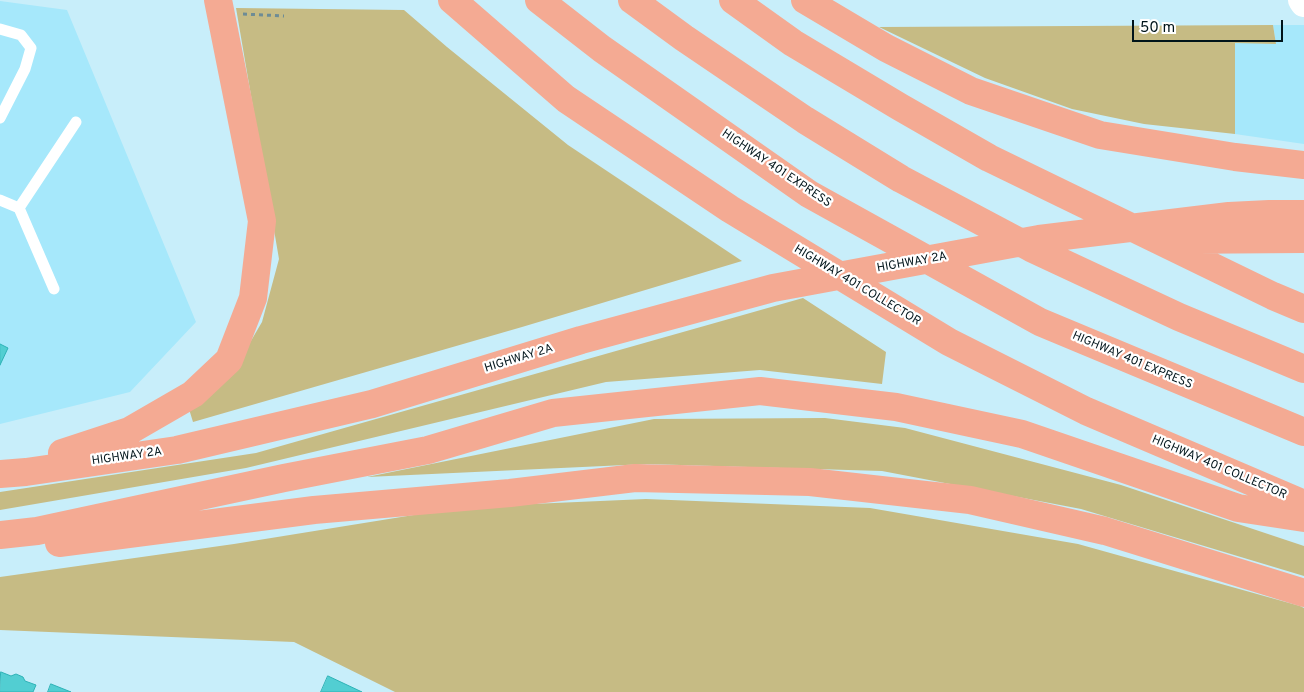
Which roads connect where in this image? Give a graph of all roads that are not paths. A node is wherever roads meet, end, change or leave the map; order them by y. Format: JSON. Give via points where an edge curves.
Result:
{"nodes":[{"id":1,"x":218,"y":0,"type":"edge"},
{"id":2,"x":452,"y":0,"type":"edge"},
{"id":3,"x":539,"y":0,"type":"edge"},
{"id":4,"x":632,"y":0,"type":"edge"},
{"id":5,"x":733,"y":0,"type":"edge"},
{"id":6,"x":805,"y":0,"type":"edge"},
{"id":7,"x":0,"y":29,"type":"edge"},
{"id":8,"x":0,"y":118,"type":"edge"},
{"id":9,"x":76,"y":122,"type":"dead end"},
{"id":10,"x":1304,"y":165,"type":"edge"},
{"id":11,"x":0,"y":200,"type":"edge"},
{"id":12,"x":19,"y":208,"type":"junction"},
{"id":13,"x":1304,"y":214,"type":"edge"},
{"id":14,"x":1039,"y":239,"type":"junction"},
{"id":15,"x":1304,"y":239,"type":"edge"},
{"id":16,"x":54,"y":289,"type":"dead end"},
{"id":17,"x":1304,"y":310,"type":"edge"},
{"id":18,"x":1304,"y":369,"type":"edge"},
{"id":19,"x":1304,"y":432,"type":"edge"},
{"id":20,"x":0,"y":468,"type":"edge"},
{"id":21,"x":0,"y":474,"type":"edge"},
{"id":22,"x":1304,"y":504,"type":"edge"},
{"id":23,"x":1304,"y":518,"type":"edge"},
{"id":24,"x":0,"y":535,"type":"edge"},
{"id":25,"x":0,"y":546,"type":"edge"},
{"id":26,"x":1304,"y":593,"type":"edge"}],
"edges":[{"from":1,"to":20,"type":"highway","via":[[262,221],[253,298],[229,360],[193,394],[129,431],[68,452]]},
{"from":2,"to":22,"type":"highway","name":"HIGHWAY 401 COLLECTOR","via":[[566,99],[730,209],[949,342],[1086,411]]},
{"from":3,"to":19,"type":"highway","name":"HIGHWAY 401 EXPRESS","via":[[809,194],[1040,322]]},
{"from":4,"to":18,"type":"highway","via":[[805,120],[900,179],[1031,248],[1179,317]]},
{"from":5,"to":17,"type":"highway","via":[[793,43],[990,158]]},
{"from":6,"to":10,"type":"highway","via":[[886,48],[971,91],[1100,135]]},
{"from":7,"to":8,"type":"lane","via":[[21,35],[31,48],[25,69]]},
{"from":9,"to":12,"type":"lane"},
{"from":11,"to":12,"type":"lane"},
{"from":12,"to":16,"type":"lane"},
{"from":13,"to":14,"type":"highway","via":[[1230,216]]},
{"from":14,"to":15,"type":"highway"},
{"from":14,"to":21,"type":"highway","name":"HIGHWAY 2A","via":[[773,288],[581,340],[372,404],[178,450]]},
{"from":23,"to":24,"type":"highway","via":[[1238,508],[1022,434],[896,407],[760,391],[553,413],[428,450],[36,531]]},
{"from":25,"to":26,"type":"highway","via":[[58,543],[314,510],[636,478],[810,482],[970,500],[1105,530]]}]}
